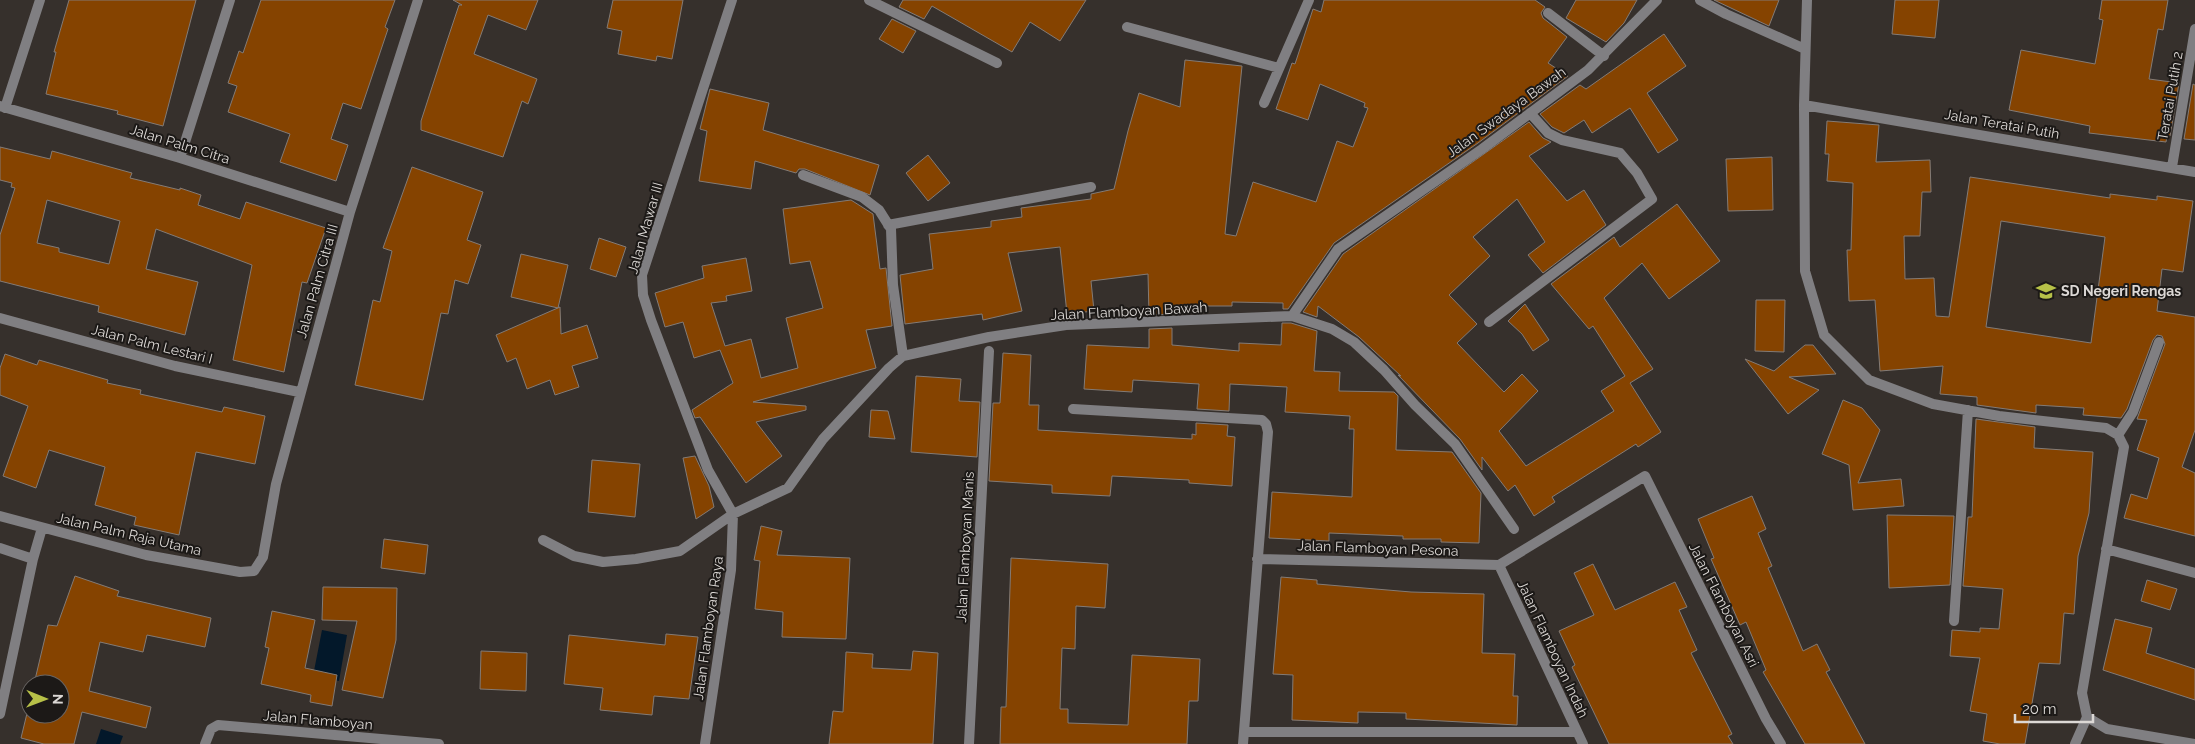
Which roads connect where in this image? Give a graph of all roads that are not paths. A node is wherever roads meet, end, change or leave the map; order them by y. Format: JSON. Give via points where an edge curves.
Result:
{"nodes":[{"id":1,"x":40,"y":0,"type":"edge"},
{"id":2,"x":230,"y":0,"type":"edge"},
{"id":3,"x":418,"y":0,"type":"edge"},
{"id":4,"x":732,"y":0,"type":"edge"},
{"id":5,"x":869,"y":0,"type":"edge"},
{"id":6,"x":1309,"y":0,"type":"edge"},
{"id":7,"x":1657,"y":0,"type":"edge"},
{"id":8,"x":1700,"y":0,"type":"edge"},
{"id":9,"x":1807,"y":0,"type":"edge"},
{"id":10,"x":1548,"y":12,"type":"dead end"},
{"id":11,"x":1127,"y":27,"type":"dead end"},
{"id":12,"x":2195,"y":29,"type":"edge"},
{"id":13,"x":1805,"y":49,"type":"junction"},
{"id":14,"x":1604,"y":56,"type":"junction"},
{"id":15,"x":997,"y":63,"type":"dead end"},
{"id":16,"x":1279,"y":68,"type":"junction"},
{"id":17,"x":1264,"y":103,"type":"dead end"},
{"id":18,"x":1804,"y":105,"type":"junction"},
{"id":19,"x":2,"y":107,"type":"edge"},
{"id":20,"x":1530,"y":113,"type":"junction"},
{"id":21,"x":180,"y":158,"type":"junction"},
{"id":22,"x":2172,"y":166,"type":"junction"},
{"id":23,"x":2195,"y":172,"type":"edge"},
{"id":24,"x":803,"y":175,"type":"dead end"},
{"id":25,"x":1091,"y":187,"type":"dead end"},
{"id":26,"x":350,"y":212,"type":"junction"},
{"id":27,"x":888,"y":225,"type":"junction"},
{"id":28,"x":1292,"y":316,"type":"junction"},
{"id":29,"x":0,"y":318,"type":"edge"},
{"id":30,"x":1489,"y":322,"type":"dead end"},
{"id":31,"x":2159,"y":342,"type":"dead end"},
{"id":32,"x":989,"y":351,"type":"dead end"},
{"id":33,"x":903,"y":356,"type":"junction"},
{"id":34,"x":299,"y":392,"type":"junction"},
{"id":35,"x":1073,"y":409,"type":"dead end"},
{"id":36,"x":1968,"y":410,"type":"junction"},
{"id":37,"x":2118,"y":435,"type":"junction"},
{"id":38,"x":733,"y":514,"type":"junction"},
{"id":39,"x":0,"y":516,"type":"edge"},
{"id":40,"x":42,"y":528,"type":"junction"},
{"id":41,"x":1514,"y":529,"type":"dead end"},
{"id":42,"x":543,"y":540,"type":"dead end"},
{"id":43,"x":0,"y":548,"type":"edge"},
{"id":44,"x":2106,"y":549,"type":"junction"},
{"id":45,"x":33,"y":558,"type":"junction"},
{"id":46,"x":1258,"y":559,"type":"junction"},
{"id":47,"x":1499,"y":565,"type":"junction"},
{"id":48,"x":254,"y":571,"type":"joint"},
{"id":49,"x":2195,"y":572,"type":"edge"},
{"id":50,"x":1954,"y":621,"type":"dead end"},
{"id":51,"x":0,"y":714,"type":"edge"},
{"id":52,"x":2087,"y":717,"type":"junction"},
{"id":53,"x":1244,"y":732,"type":"junction"},
{"id":54,"x":1577,"y":732,"type":"junction"},
{"id":55,"x":205,"y":744,"type":"edge"},
{"id":56,"x":439,"y":744,"type":"edge"},
{"id":57,"x":705,"y":744,"type":"edge"},
{"id":58,"x":969,"y":744,"type":"edge"},
{"id":59,"x":1243,"y":744,"type":"edge"},
{"id":60,"x":1583,"y":744,"type":"edge"},
{"id":61,"x":1781,"y":744,"type":"edge"},
{"id":62,"x":2076,"y":744,"type":"edge"},
{"id":63,"x":2195,"y":744,"type":"edge"}],
"edges":[{"from":1,"to":19,"type":"street"},
{"from":2,"to":21,"type":"street"},
{"from":3,"to":26,"type":"street","name":"Jalan Palm Citra III"},
{"from":4,"to":38,"type":"street","name":"Jalan Mawar III","via":[[642,275],[643,295],[708,470]]},
{"from":5,"to":15,"type":"street"},
{"from":6,"to":16,"type":"street"},
{"from":7,"to":14,"type":"street","name":"Jalan Swadaya Bawah"},
{"from":8,"to":13,"type":"street"},
{"from":9,"to":13,"type":"street"},
{"from":10,"to":14,"type":"street"},
{"from":11,"to":16,"type":"street"},
{"from":12,"to":22,"type":"street","name":"Teratai Putih 2"},
{"from":13,"to":18,"type":"street"},
{"from":14,"to":20,"type":"street","name":"Jalan Swadaya Bawah"},
{"from":16,"to":17,"type":"street"},
{"from":18,"to":22,"type":"street","name":"Jalan Teratai Putih"},
{"from":18,"to":36,"type":"street","via":[[1805,271],[1824,335],[1869,380],[1934,404]]},
{"from":19,"to":21,"type":"street","name":"Jalan Palm Citra"},
{"from":20,"to":28,"type":"street","name":"Jalan Swadaya Bawah","via":[[1338,249]]},
{"from":20,"to":30,"type":"street","via":[[1548,133],[1562,140],[1620,153],[1637,173],[1652,199]]},
{"from":21,"to":26,"type":"street","name":"Jalan Palm Citra"},
{"from":22,"to":23,"type":"street","name":"Jalan Teratai Putih"},
{"from":24,"to":27,"type":"street","via":[[862,197],[879,210]]},
{"from":25,"to":27,"type":"street"},
{"from":26,"to":34,"type":"street","name":"Jalan Palm Citra III"},
{"from":27,"to":33,"type":"street","via":[[891,229],[892,285]]},
{"from":28,"to":33,"type":"street","name":"Jalan Flamboyan Bawah","via":[[1066,325],[989,337]]},
{"from":28,"to":41,"type":"street","name":"Jalan Flamboyan Bawah","via":[[1320,324],[1347,338],[1384,370],[1455,444]]},
{"from":29,"to":34,"type":"street","name":"Jalan Palm Lestari I","via":[[175,366]]},
{"from":31,"to":37,"type":"street","via":[[2133,412]]},
{"from":32,"to":58,"type":"street","name":"Jalan Flamboyan Manis"},
{"from":33,"to":38,"type":"street","name":"Jalan Flamboyan Bawah","via":[[823,439],[788,488]]},
{"from":34,"to":48,"type":"street","name":"Jalan Palm Citra III","via":[[276,484],[263,557]]},
{"from":35,"to":46,"type":"street","via":[[1262,420],[1268,432]]},
{"from":36,"to":37,"type":"street","via":[[2106,428]]},
{"from":36,"to":50,"type":"street"},
{"from":37,"to":44,"type":"street","via":[[2124,447]]},
{"from":38,"to":42,"type":"street","name":"Jalan Flamboyan Bawah","via":[[680,551],[636,559],[603,562],[574,556]]},
{"from":38,"to":57,"type":"street","name":"Jalan Flamboyan Raya","via":[[731,570]]},
{"from":39,"to":40,"type":"street","name":"Jalan Palm Raja Utama"},
{"from":40,"to":45,"type":"street"},
{"from":40,"to":48,"type":"street","name":"Jalan Palm Raja Utama","via":[[146,555],[240,572]]},
{"from":43,"to":45,"type":"street"},
{"from":44,"to":49,"type":"street"},
{"from":44,"to":52,"type":"street","via":[[2082,693]]},
{"from":45,"to":51,"type":"street"},
{"from":46,"to":47,"type":"street","name":"Jalan Flamboyan Pesona"},
{"from":46,"to":53,"type":"street"},
{"from":47,"to":54,"type":"street","name":"Jalan Flamboyan Indah"},
{"from":47,"to":61,"type":"street","name":"Jalan Flamboyan Asri","via":[[1645,476]]},
{"from":52,"to":62,"type":"street"},
{"from":52,"to":63,"type":"street","via":[[2107,729]]},
{"from":53,"to":54,"type":"street"},
{"from":53,"to":59,"type":"street"},
{"from":54,"to":60,"type":"street","name":"Jalan Flamboyan Indah"},
{"from":55,"to":56,"type":"street","name":"Jalan Flamboyan","via":[[211,729],[218,725]]}]}
